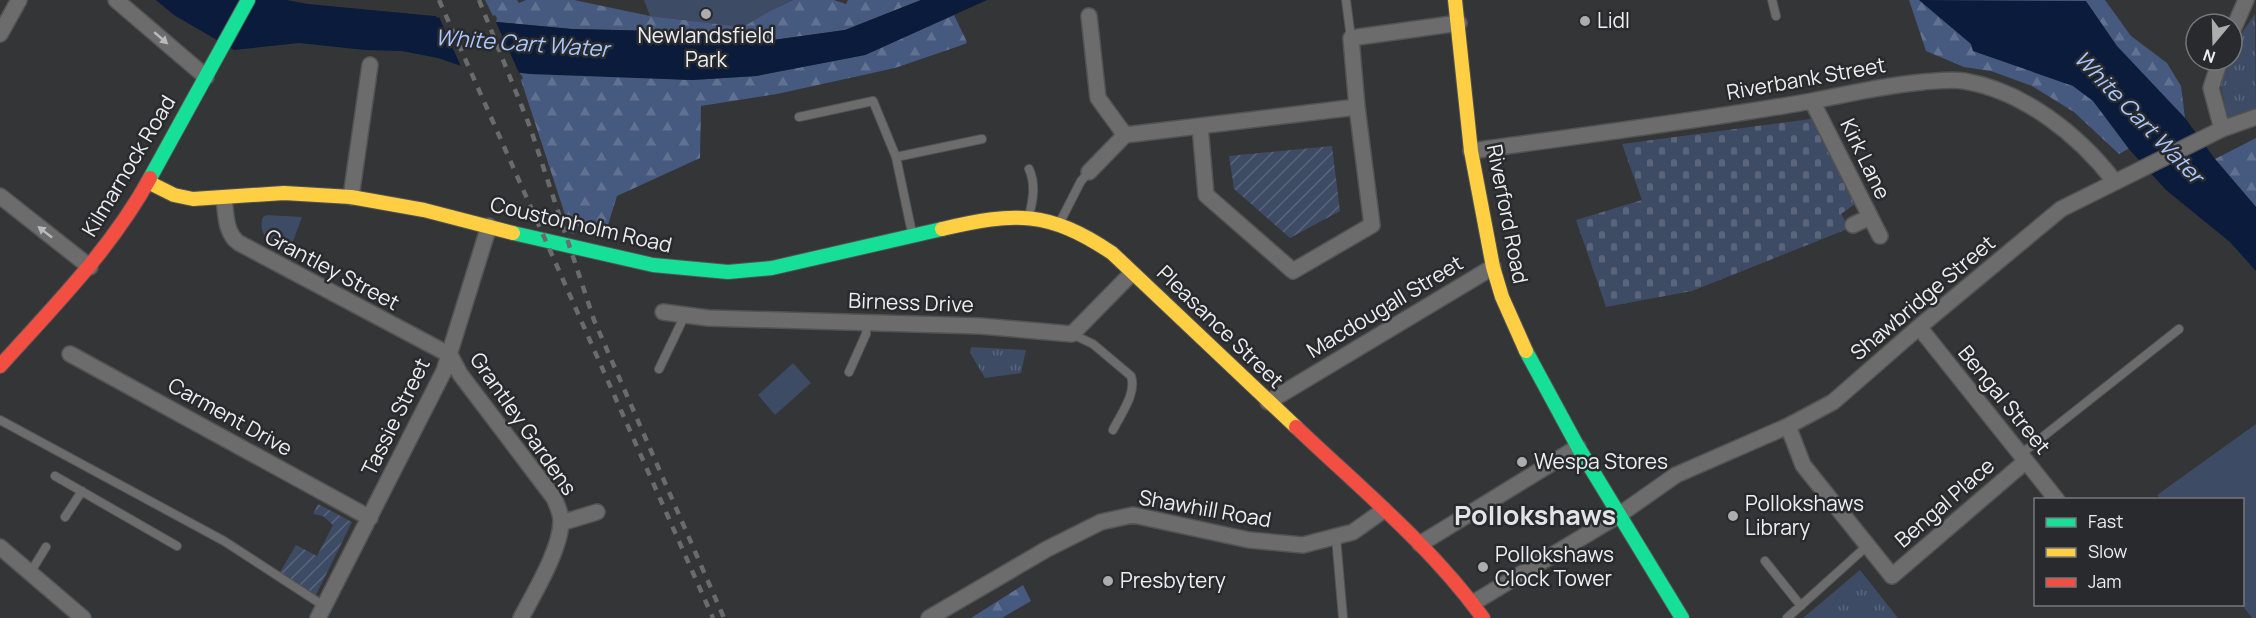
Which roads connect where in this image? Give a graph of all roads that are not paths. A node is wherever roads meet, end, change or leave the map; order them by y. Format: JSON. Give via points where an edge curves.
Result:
{"nodes":[{"id":1,"x":19,"y":0,"type":"edge"},
{"id":2,"x":116,"y":0,"type":"edge"},
{"id":3,"x":248,"y":0,"type":"edge"},
{"id":4,"x":1346,"y":0,"type":"edge"},
{"id":5,"x":1455,"y":0,"type":"edge"},
{"id":6,"x":1772,"y":0,"type":"edge"},
{"id":7,"x":1089,"y":16,"type":"dead end"},
{"id":8,"x":1776,"y":16,"type":"dead end"},
{"id":9,"x":1459,"y":22,"type":"junction"},
{"id":10,"x":0,"y":34,"type":"edge"},
{"id":11,"x":1351,"y":38,"type":"junction"},
{"id":12,"x":370,"y":65,"type":"dead end"},
{"id":13,"x":2216,"y":72,"type":"edge"},
{"id":14,"x":206,"y":77,"type":"junction"},
{"id":15,"x":1812,"y":101,"type":"junction"},
{"id":16,"x":1357,"y":107,"type":"junction"},
{"id":17,"x":799,"y":117,"type":"dead end"},
{"id":18,"x":2256,"y":117,"type":"edge"},
{"id":19,"x":1200,"y":126,"type":"junction"},
{"id":20,"x":2222,"y":129,"type":"junction"},
{"id":21,"x":1125,"y":135,"type":"junction"},
{"id":22,"x":982,"y":139,"type":"dead end"},
{"id":23,"x":1471,"y":151,"type":"junction"},
{"id":24,"x":896,"y":156,"type":"junction"},
{"id":25,"x":1029,"y":169,"type":"dead end"},
{"id":26,"x":1089,"y":172,"type":"joint"},
{"id":27,"x":148,"y":182,"type":"junction"},
{"id":28,"x":2115,"y":183,"type":"junction"},
{"id":29,"x":0,"y":196,"type":"edge"},
{"id":30,"x":351,"y":197,"type":"junction"},
{"id":31,"x":224,"y":198,"type":"junction"},
{"id":32,"x":1005,"y":217,"type":"joint"},
{"id":33,"x":1029,"y":217,"type":"junction"},
{"id":34,"x":1870,"y":217,"type":"junction"},
{"id":35,"x":1059,"y":223,"type":"junction"},
{"id":36,"x":1853,"y":225,"type":"dead end"},
{"id":37,"x":489,"y":226,"type":"junction"},
{"id":38,"x":912,"y":235,"type":"junction"},
{"id":39,"x":1880,"y":236,"type":"dead end"},
{"id":40,"x":90,"y":267,"type":"junction"},
{"id":41,"x":1493,"y":267,"type":"junction"},
{"id":42,"x":1132,"y":273,"type":"junction"},
{"id":43,"x":663,"y":312,"type":"dead end"},
{"id":44,"x":685,"y":315,"type":"junction"},
{"id":45,"x":867,"y":322,"type":"junction"},
{"id":46,"x":1919,"y":327,"type":"junction"},
{"id":47,"x":2179,"y":329,"type":"dead end"},
{"id":48,"x":1072,"y":334,"type":"junction"},
{"id":49,"x":70,"y":354,"type":"dead end"},
{"id":50,"x":450,"y":355,"type":"junction"},
{"id":51,"x":0,"y":366,"type":"edge"},
{"id":52,"x":660,"y":369,"type":"dead end"},
{"id":53,"x":849,"y":372,"type":"dead end"},
{"id":54,"x":1268,"y":402,"type":"junction"},
{"id":55,"x":0,"y":420,"type":"edge"},
{"id":56,"x":1788,"y":426,"type":"junction"},
{"id":57,"x":1113,"y":430,"type":"dead end"},
{"id":58,"x":1578,"y":447,"type":"junction"},
{"id":59,"x":2023,"y":458,"type":"junction"},
{"id":60,"x":55,"y":476,"type":"dead end"},
{"id":61,"x":82,"y":491,"type":"junction"},
{"id":62,"x":2055,"y":498,"type":"edge"},
{"id":63,"x":1384,"y":510,"type":"junction"},
{"id":64,"x":597,"y":512,"type":"dead end"},
{"id":65,"x":1619,"y":515,"type":"junction"},
{"id":66,"x":65,"y":517,"type":"dead end"},
{"id":67,"x":370,"y":518,"type":"junction"},
{"id":68,"x":561,"y":523,"type":"junction"},
{"id":69,"x":1336,"y":537,"type":"junction"},
{"id":70,"x":1420,"y":544,"type":"junction"},
{"id":71,"x":177,"y":546,"type":"dead end"},
{"id":72,"x":1867,"y":546,"type":"junction"},
{"id":73,"x":0,"y":547,"type":"edge"},
{"id":74,"x":46,"y":547,"type":"dead end"},
{"id":75,"x":1766,"y":561,"type":"dead end"},
{"id":76,"x":30,"y":573,"type":"junction"},
{"id":77,"x":1473,"y":603,"type":"junction"},
{"id":78,"x":1802,"y":606,"type":"junction"},
{"id":79,"x":321,"y":612,"type":"edge"},
{"id":80,"x":83,"y":618,"type":"edge"},
{"id":81,"x":521,"y":618,"type":"edge"},
{"id":82,"x":929,"y":618,"type":"edge"},
{"id":83,"x":1343,"y":618,"type":"edge"},
{"id":84,"x":1483,"y":618,"type":"edge"},
{"id":85,"x":1682,"y":618,"type":"edge"},
{"id":86,"x":1787,"y":618,"type":"edge"}],
"edges":[{"from":1,"to":10,"type":"street"},
{"from":2,"to":14,"type":"street","one_way":true},
{"from":3,"to":14,"type":"street","name":"Kilmarnock Road"},
{"from":4,"to":11,"type":"lane"},
{"from":5,"to":9,"type":"street","name":"Riverford Road"},
{"from":6,"to":8,"type":"lane"},
{"from":7,"to":21,"type":"street","via":[[1098,98]]},
{"from":9,"to":11,"type":"street"},
{"from":9,"to":23,"type":"street","name":"Riverford Road"},
{"from":11,"to":16,"type":"street"},
{"from":12,"to":30,"type":"street"},
{"from":13,"to":20,"type":"street","via":[[2211,88]]},
{"from":14,"to":27,"type":"street","name":"Kilmarnock Road"},
{"from":15,"to":23,"type":"street","name":"Riverbank Street"},
{"from":15,"to":28,"type":"street","name":"Riverbank Street","via":[[1936,81],[1962,80],[1988,87],[2060,126]]},
{"from":15,"to":34,"type":"street","name":"Kirk Lane"},
{"from":16,"to":19,"type":"street"},
{"from":16,"to":19,"type":"street","via":[[1372,225],[1293,272],[1206,195]]},
{"from":17,"to":24,"type":"lane","via":[[873,101]]},
{"from":18,"to":20,"type":"street","name":"Shawbridge Street"},
{"from":19,"to":21,"type":"street"},
{"from":20,"to":28,"type":"street","name":"Shawbridge Street"},
{"from":21,"to":26,"type":"street"},
{"from":22,"to":24,"type":"lane"},
{"from":23,"to":41,"type":"street","name":"Riverford Road"},
{"from":24,"to":38,"type":"lane"},
{"from":25,"to":33,"type":"lane","via":[[1033,202]]},
{"from":26,"to":35,"type":"lane"},
{"from":27,"to":31,"type":"street","name":"Coustonholm Road","via":[[184,199]]},
{"from":27,"to":40,"type":"street","name":"Kilmarnock Road"},
{"from":28,"to":46,"type":"street","name":"Shawbridge Street","via":[[2061,209]]},
{"from":40,"to":29,"type":"street","one_way":true},
{"from":30,"to":31,"type":"street","name":"Coustonholm Road","via":[[284,193]]},
{"from":30,"to":37,"type":"street","name":"Coustonholm Road"},
{"from":31,"to":50,"type":"street","name":"Grantley Street","via":[[230,234],[239,243]]},
{"from":32,"to":33,"type":"street","name":"Pleasance Street"},
{"from":32,"to":38,"type":"street","name":"Coustonholm Road"},
{"from":33,"to":35,"type":"street","name":"Pleasance Street"},
{"from":34,"to":36,"type":"street"},
{"from":34,"to":39,"type":"street","name":"Kirk Lane"},
{"from":35,"to":42,"type":"street","name":"Pleasance Street","via":[[1091,238]]},
{"from":37,"to":38,"type":"street","name":"Coustonholm Road","via":[[653,265],[728,272],[772,268]]},
{"from":37,"to":50,"type":"street","name":"Tassie Street"},
{"from":40,"to":51,"type":"street","name":"Kilmarnock Road"},
{"from":41,"to":54,"type":"street","name":"Macdougall Street"},
{"from":41,"to":58,"type":"street","name":"Riverford Road","via":[[1524,348]]},
{"from":42,"to":48,"type":"street"},
{"from":42,"to":54,"type":"street","name":"Pleasance Street"},
{"from":43,"to":44,"type":"street","name":"Birness Drive"},
{"from":44,"to":45,"type":"street","name":"Birness Drive"},
{"from":44,"to":52,"type":"lane"},
{"from":45,"to":48,"type":"street","name":"Birness Drive"},
{"from":45,"to":53,"type":"lane","via":[[866,334]]},
{"from":46,"to":56,"type":"street","name":"Shawbridge Street","via":[[1833,402]]},
{"from":46,"to":59,"type":"street","name":"Bengal Street"},
{"from":47,"to":59,"type":"lane"},
{"from":48,"to":57,"type":"lane","via":[[1093,344],[1131,376],[1132,392]]},
{"from":49,"to":67,"type":"street","name":"Carment Drive"},
{"from":50,"to":67,"type":"street","name":"Tassie Street"},
{"from":50,"to":68,"type":"street","name":"Grantley Gardens","via":[[460,374],[554,498]]},
{"from":54,"to":63,"type":"street","name":"Pleasance Street"},
{"from":55,"to":79,"type":"lane","via":[[224,541]]},
{"from":56,"to":65,"type":"street","name":"Shawbridge Street","via":[[1676,475]]},
{"from":56,"to":72,"type":"street","via":[[1803,465]]},
{"from":58,"to":65,"type":"street","name":"Riverford Road"},
{"from":58,"to":70,"type":"street"},
{"from":59,"to":62,"type":"street","name":"Bengal Street"},
{"from":59,"to":72,"type":"street","name":"Bengal Place","via":[[1892,576]]},
{"from":60,"to":61,"type":"lane"},
{"from":61,"to":66,"type":"lane"},
{"from":61,"to":71,"type":"lane"},
{"from":63,"to":69,"type":"street","name":"Shawhill Road","via":[[1353,532]]},
{"from":63,"to":70,"type":"street","name":"Pleasance Street"},
{"from":64,"to":68,"type":"street"},
{"from":65,"to":77,"type":"street","name":"Shawbridge Street"},
{"from":65,"to":85,"type":"street","name":"Riverford Road"},
{"from":67,"to":79,"type":"street","name":"Tassie Street"},
{"from":68,"to":81,"type":"street","name":"Grantley Gardens","via":[[549,563]]},
{"from":69,"to":82,"type":"street","name":"Shawhill Road","via":[[1303,545],[1285,544],[1133,515],[1083,529]]},
{"from":69,"to":83,"type":"lane"},
{"from":70,"to":77,"type":"street","name":"Pleasance Street"},
{"from":72,"to":78,"type":"lane"},
{"from":73,"to":76,"type":"street"},
{"from":74,"to":76,"type":"lane"},
{"from":75,"to":78,"type":"lane"},
{"from":76,"to":80,"type":"street"},
{"from":77,"to":84,"type":"street","name":"Pleasance Street"},
{"from":78,"to":86,"type":"lane"}]}
